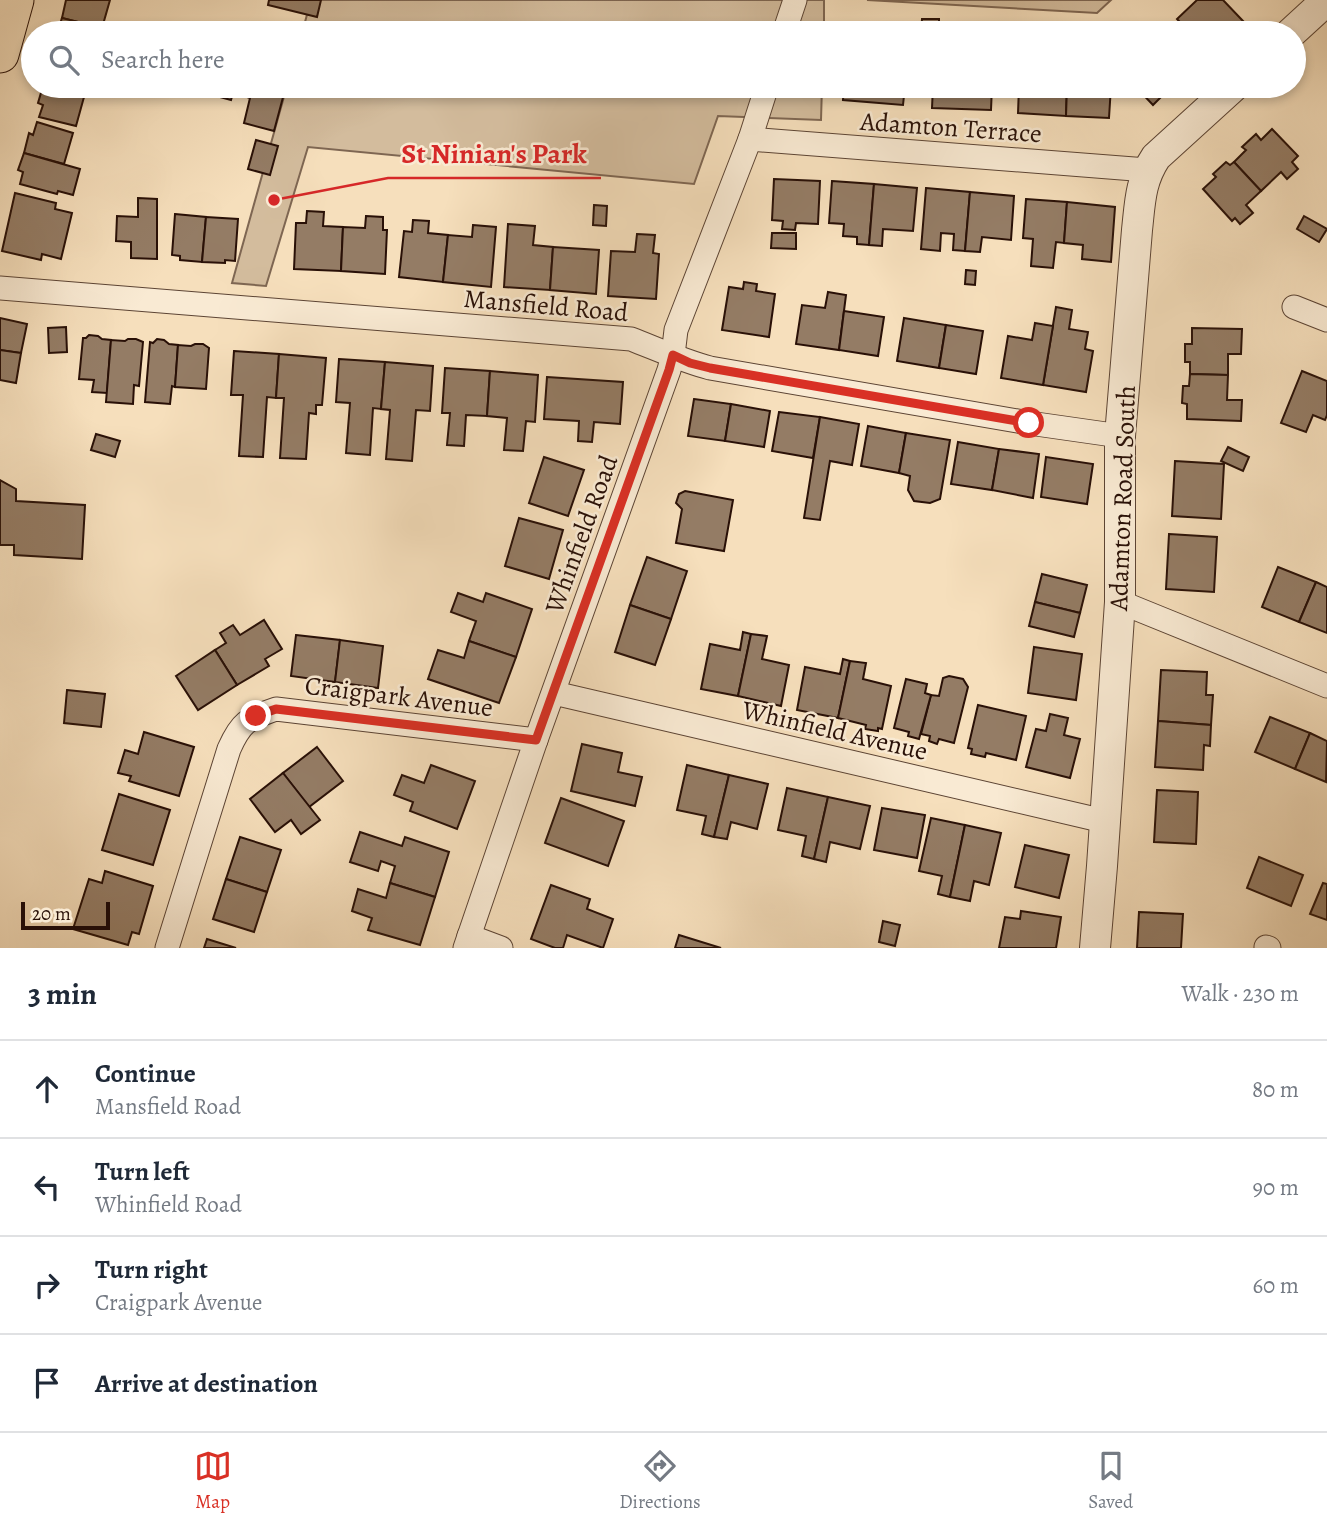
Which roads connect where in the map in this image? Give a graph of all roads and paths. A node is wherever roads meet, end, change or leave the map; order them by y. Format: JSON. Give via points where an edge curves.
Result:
{"nodes":[{"id":1,"x":15,"y":0,"type":"edge"},
{"id":2,"x":795,"y":0,"type":"edge"},
{"id":3,"x":1327,"y":0,"type":"edge"},
{"id":4,"x":788,"y":21,"type":"edge"},
{"id":5,"x":1304,"y":21,"type":"edge"},
{"id":6,"x":0,"y":54,"type":"edge"},
{"id":7,"x":763,"y":98,"type":"edge"},
{"id":8,"x":1221,"y":98,"type":"edge"},
{"id":9,"x":750,"y":139,"type":"junction"},
{"id":10,"x":1147,"y":170,"type":"junction"},
{"id":11,"x":0,"y":289,"type":"edge"},
{"id":12,"x":1294,"y":307,"type":"dead end"},
{"id":13,"x":1327,"y":320,"type":"edge"},
{"id":14,"x":673,"y":355,"type":"junction"},
{"id":15,"x":1120,"y":436,"type":"junction"},
{"id":16,"x":1120,"y":602,"type":"junction"},
{"id":17,"x":1327,"y":686,"type":"edge"},
{"id":18,"x":554,"y":693,"type":"junction"},
{"id":19,"x":536,"y":740,"type":"junction"},
{"id":20,"x":1104,"y":821,"type":"junction"},
{"id":21,"x":467,"y":942,"type":"edge"},
{"id":22,"x":167,"y":948,"type":"edge"},
{"id":23,"x":501,"y":948,"type":"edge"},
{"id":24,"x":1095,"y":948,"type":"edge"}],
"edges":[{"from":1,"to":6,"type":"main road"},
{"from":2,"to":4,"type":"street"},
{"from":3,"to":5,"type":"street"},
{"from":7,"to":9,"type":"street","name":"Whinfield Road"},
{"from":8,"to":10,"type":"street","name":"Adamton Road South"},
{"from":9,"to":10,"type":"street","name":"Adamton Terrace"},
{"from":9,"to":14,"type":"street","name":"Whinfield Road","via":[[676,330]]},
{"from":10,"to":15,"type":"street","name":"Adamton Road South","via":[[1137,230]]},
{"from":11,"to":14,"type":"street","name":"Mansfield Road","via":[[631,340]]},
{"from":12,"to":13,"type":"street"},
{"from":14,"to":15,"type":"street","name":"Mansfield Road","via":[[710,368]]},
{"from":14,"to":18,"type":"street","name":"Whinfield Road"},
{"from":15,"to":16,"type":"street","name":"Adamton Road South"},
{"from":16,"to":17,"type":"street"},
{"from":16,"to":20,"type":"street","name":"Adamton Road South"},
{"from":18,"to":19,"type":"street","name":"Whinfield Road"},
{"from":18,"to":20,"type":"street","name":"Whinfield Avenue"},
{"from":19,"to":21,"type":"street","name":"Whinfield Road"},
{"from":19,"to":22,"type":"street","name":"Craigpark Avenue","via":[[276,709],[247,720],[229,749]]},
{"from":20,"to":24,"type":"street","name":"Adamton Road South"},
{"from":21,"to":23,"type":"street"}]}
